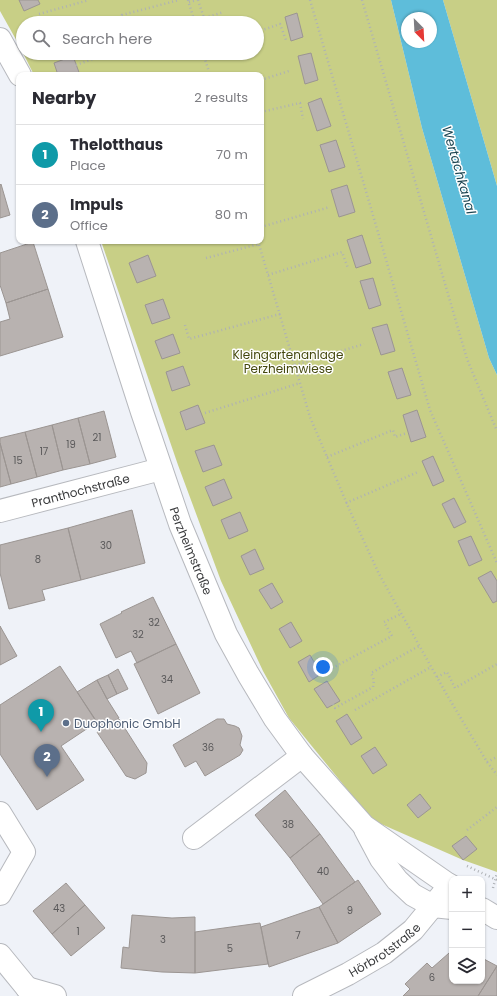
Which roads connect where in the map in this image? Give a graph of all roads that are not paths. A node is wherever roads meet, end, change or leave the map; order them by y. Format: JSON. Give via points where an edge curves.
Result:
{"nodes":[{"id":1,"x":0,"y":39,"type":"edge"},
{"id":2,"x":18,"y":72,"type":"edge"},
{"id":3,"x":88,"y":244,"type":"edge"},
{"id":4,"x":161,"y":469,"type":"junction"},
{"id":5,"x":0,"y":511,"type":"edge"},
{"id":6,"x":302,"y":756,"type":"junction"},
{"id":7,"x":0,"y":813,"type":"edge"},
{"id":8,"x":364,"y":826,"type":"junction"},
{"id":9,"x":194,"y":838,"type":"dead end"},
{"id":10,"x":449,"y":885,"type":"edge"},
{"id":11,"x":449,"y":891,"type":"edge"},
{"id":12,"x":0,"y":894,"type":"edge"},
{"id":13,"x":442,"y":907,"type":"edge"},
{"id":14,"x":0,"y":955,"type":"edge"},
{"id":15,"x":23,"y":992,"type":"edge"},
{"id":16,"x":55,"y":996,"type":"edge"},
{"id":17,"x":304,"y":996,"type":"edge"}],
"edges":[{"from":1,"to":2,"type":"street"},
{"from":3,"to":4,"type":"street","name":"Perzheimstraße"},
{"from":4,"to":5,"type":"street","name":"Pranthochstraße"},
{"from":4,"to":6,"type":"street","name":"Perzheimstraße","via":[[180,524],[226,634],[275,718]]},
{"from":6,"to":8,"type":"street","name":"Perzheimstraße"},
{"from":6,"to":9,"type":"street"},
{"from":7,"to":12,"type":"street","via":[[24,852]]},
{"from":8,"to":10,"type":"street","name":"Perzheimstraße"},
{"from":8,"to":13,"type":"street","name":"Perzheimstraße","via":[[381,859],[397,880],[413,895]]},
{"from":11,"to":13,"type":"street","name":"Hörbrotstraße"},
{"from":13,"to":17,"type":"street","name":"Hörbrotstraße","via":[[384,953]]},
{"from":14,"to":15,"type":"street"},
{"from":15,"to":16,"type":"street"}]}
